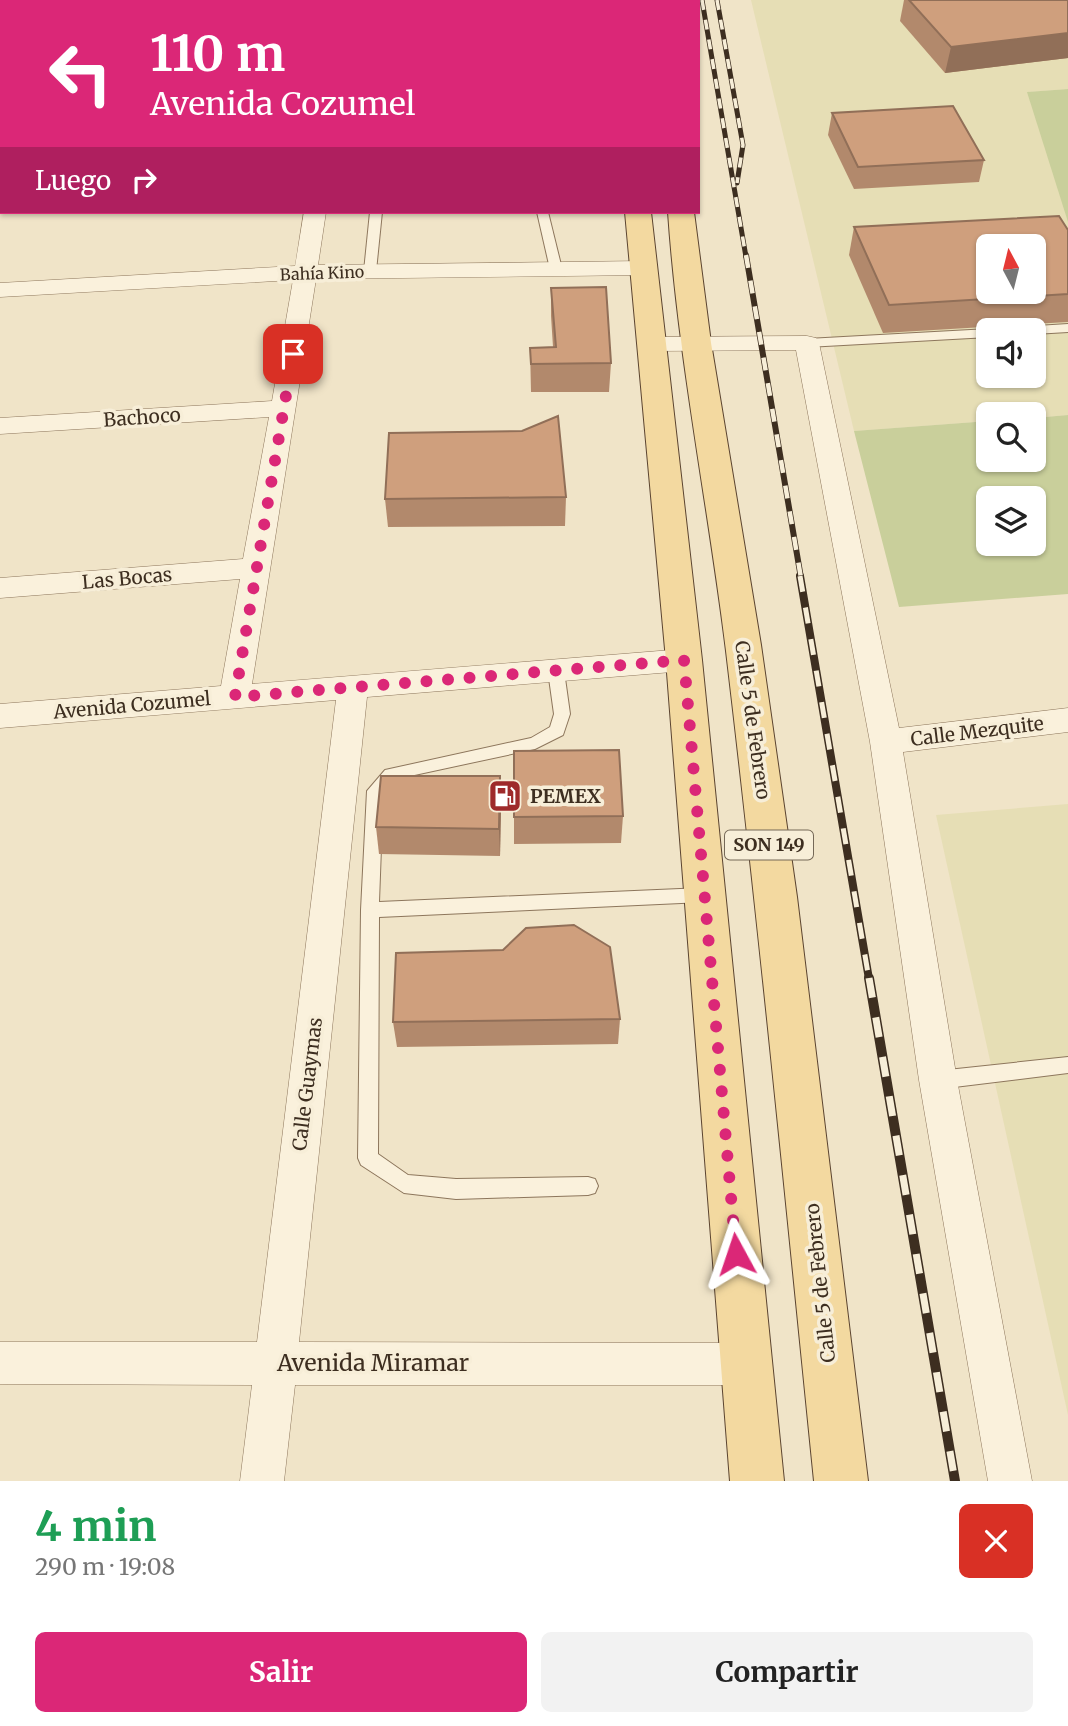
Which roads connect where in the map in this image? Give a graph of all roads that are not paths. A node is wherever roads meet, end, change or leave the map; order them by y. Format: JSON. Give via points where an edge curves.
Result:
{"nodes":[{"id":1,"x":315,"y":214,"type":"edge"},
{"id":2,"x":376,"y":214,"type":"edge"},
{"id":3,"x":542,"y":214,"type":"edge"},
{"id":4,"x":638,"y":214,"type":"edge"},
{"id":5,"x":681,"y":214,"type":"edge"},
{"id":6,"x":644,"y":268,"type":"junction"},
{"id":7,"x":556,"y":269,"type":"junction"},
{"id":8,"x":370,"y":271,"type":"junction"},
{"id":9,"x":306,"y":272,"type":"junction"},
{"id":10,"x":0,"y":290,"type":"edge"},
{"id":11,"x":1068,"y":328,"type":"edge"},
{"id":12,"x":1046,"y":329,"type":"edge"},
{"id":13,"x":976,"y":334,"type":"edge"},
{"id":14,"x":807,"y":343,"type":"junction"},
{"id":15,"x":653,"y":344,"type":"junction"},
{"id":16,"x":696,"y":344,"type":"junction"},
{"id":17,"x":285,"y":408,"type":"junction"},
{"id":18,"x":0,"y":426,"type":"edge"},
{"id":19,"x":255,"y":568,"type":"junction"},
{"id":20,"x":0,"y":589,"type":"edge"},
{"id":21,"x":684,"y":660,"type":"junction"},
{"id":22,"x":556,"y":671,"type":"junction"},
{"id":23,"x":353,"y":688,"type":"junction"},
{"id":24,"x":235,"y":697,"type":"junction"},
{"id":25,"x":0,"y":716,"type":"edge"},
{"id":26,"x":1068,"y":720,"type":"edge"},
{"id":27,"x":886,"y":742,"type":"junction"},
{"id":28,"x":704,"y":895,"type":"junction"},
{"id":29,"x":370,"y":911,"type":"junction"},
{"id":30,"x":1068,"y":1065,"type":"edge"},
{"id":31,"x":938,"y":1080,"type":"junction"},
{"id":32,"x":588,"y":1186,"type":"dead end"},
{"id":33,"x":0,"y":1363,"type":"edge"},
{"id":34,"x":275,"y":1363,"type":"junction"},
{"id":35,"x":746,"y":1364,"type":"junction"},
{"id":36,"x":262,"y":1481,"type":"edge"},
{"id":37,"x":757,"y":1481,"type":"edge"},
{"id":38,"x":841,"y":1481,"type":"edge"},
{"id":39,"x":1010,"y":1481,"type":"edge"}],
"edges":[{"from":1,"to":9,"type":"street"},
{"from":2,"to":8,"type":"lane"},
{"from":3,"to":7,"type":"lane"},
{"from":4,"to":6,"type":"main road","number":"SON 149"},
{"from":5,"to":16,"type":"main road","name":"Calle 5 de Febrero","number":"SON 149"},
{"from":6,"to":7,"type":"street","name":"Bahía Kino"},
{"from":6,"to":15,"type":"main road","number":"SON 149"},
{"from":7,"to":8,"type":"street","name":"Bahía Kino"},
{"from":8,"to":9,"type":"street","name":"Bahía Kino"},
{"from":9,"to":10,"type":"street","name":"Bahía Kino"},
{"from":9,"to":17,"type":"street"},
{"from":11,"to":12,"type":"lane"},
{"from":13,"to":14,"type":"lane"},
{"from":14,"to":16,"type":"street"},
{"from":14,"to":27,"type":"street"},
{"from":15,"to":16,"type":"street"},
{"from":15,"to":21,"type":"main road","number":"SON 149"},
{"from":16,"to":38,"type":"main road","name":"Calle 5 de Febrero","number":"SON 149","via":[[774,884]]},
{"from":17,"to":18,"type":"street","name":"Bachoco"},
{"from":17,"to":19,"type":"street"},
{"from":19,"to":20,"type":"street","name":"Las Bocas"},
{"from":19,"to":24,"type":"street"},
{"from":21,"to":22,"type":"street","name":"Avenida Cozumel"},
{"from":21,"to":28,"type":"main road","number":"SON 149"},
{"from":22,"to":23,"type":"street","name":"Avenida Cozumel"},
{"from":22,"to":29,"type":"lane","via":[[562,714],[557,730],[535,743],[391,774],[375,791]]},
{"from":23,"to":24,"type":"street","name":"Avenida Cozumel"},
{"from":23,"to":34,"type":"street","name":"Calle Guaymas"},
{"from":24,"to":25,"type":"street","name":"Avenida Cozumel"},
{"from":26,"to":27,"type":"street","name":"Calle Mezquite"},
{"from":27,"to":31,"type":"street"},
{"from":28,"to":29,"type":"lane"},
{"from":28,"to":35,"type":"main road","number":"SON 149"},
{"from":29,"to":32,"type":"lane","via":[[368,1158],[404,1184],[456,1189]]},
{"from":30,"to":31,"type":"lane"},
{"from":31,"to":39,"type":"street"},
{"from":33,"to":34,"type":"street","name":"Avenida Miramar"},
{"from":34,"to":35,"type":"street","name":"Avenida Miramar"},
{"from":34,"to":36,"type":"street","name":"Calle Guaymas"},
{"from":35,"to":37,"type":"main road","number":"SON 149"}]}
